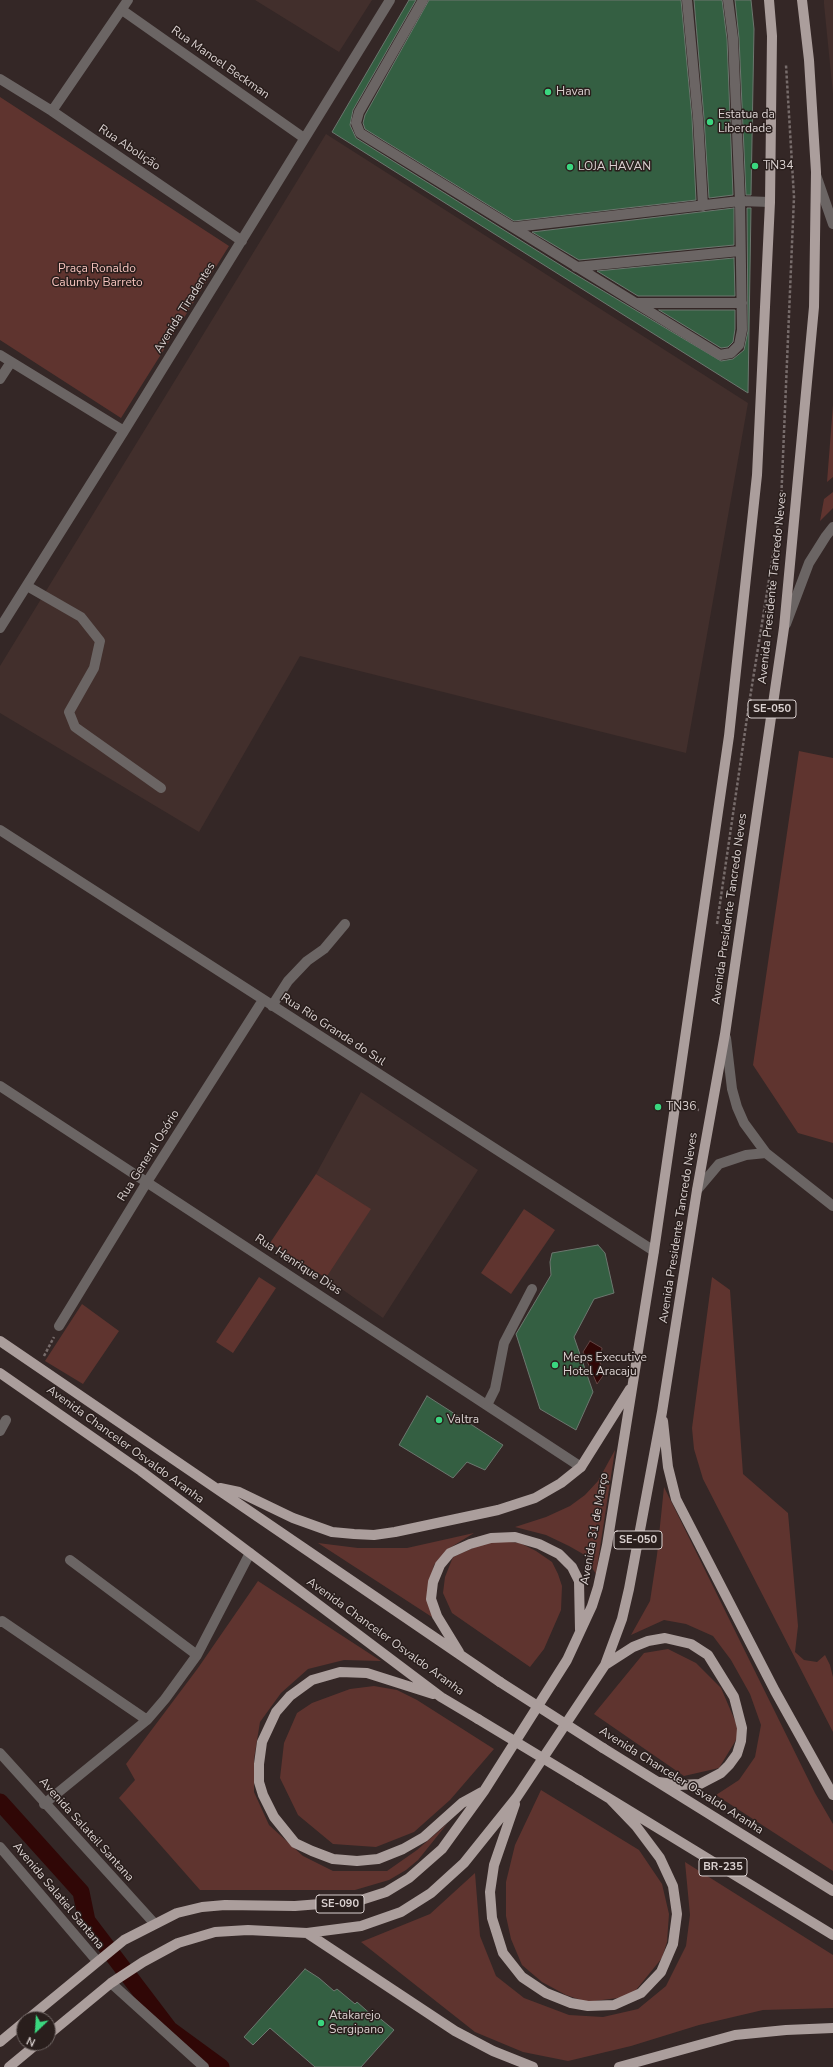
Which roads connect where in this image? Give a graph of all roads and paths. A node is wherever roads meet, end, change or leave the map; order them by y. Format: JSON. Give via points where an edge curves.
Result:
{"nodes":[{"id":1,"x":128,"y":0,"type":"edge"},
{"id":2,"x":390,"y":0,"type":"edge"},
{"id":3,"x":423,"y":0,"type":"edge"},
{"id":4,"x":687,"y":0,"type":"edge"},
{"id":5,"x":728,"y":0,"type":"edge"},
{"id":6,"x":769,"y":0,"type":"edge"},
{"id":7,"x":802,"y":0,"type":"edge"},
{"id":8,"x":122,"y":10,"type":"junction"},
{"id":9,"x":0,"y":79,"type":"edge"},
{"id":10,"x":52,"y":111,"type":"junction"},
{"id":11,"x":304,"y":138,"type":"junction"},
{"id":12,"x":816,"y":172,"type":"junction"},
{"id":13,"x":740,"y":201,"type":"junction"},
{"id":14,"x":770,"y":202,"type":"junction"},
{"id":15,"x":703,"y":206,"type":"junction"},
{"id":16,"x":833,"y":224,"type":"edge"},
{"id":17,"x":515,"y":227,"type":"junction"},
{"id":18,"x":242,"y":240,"type":"junction"},
{"id":19,"x":740,"y":251,"type":"junction"},
{"id":20,"x":576,"y":267,"type":"junction"},
{"id":21,"x":637,"y":303,"type":"junction"},
{"id":22,"x":742,"y":303,"type":"junction"},
{"id":23,"x":0,"y":355,"type":"edge"},
{"id":24,"x":11,"y":362,"type":"junction"},
{"id":25,"x":0,"y":379,"type":"edge"},
{"id":26,"x":124,"y":431,"type":"junction"},
{"id":27,"x":833,"y":527,"type":"edge"},
{"id":28,"x":27,"y":586,"type":"junction"},
{"id":29,"x":0,"y":628,"type":"edge"},
{"id":30,"x":784,"y":628,"type":"junction"},
{"id":31,"x":161,"y":788,"type":"dead end"},
{"id":32,"x":0,"y":830,"type":"edge"},
{"id":33,"x":345,"y":924,"type":"dead end"},
{"id":34,"x":263,"y":1000,"type":"junction"},
{"id":35,"x":272,"y":1006,"type":"junction"},
{"id":36,"x":725,"y":1034,"type":"junction"},
{"id":37,"x":0,"y":1086,"type":"edge"},
{"id":38,"x":766,"y":1152,"type":"junction"},
{"id":39,"x":147,"y":1182,"type":"junction"},
{"id":40,"x":697,"y":1190,"type":"junction"},
{"id":41,"x":833,"y":1206,"type":"edge"},
{"id":42,"x":654,"y":1251,"type":"junction"},
{"id":43,"x":532,"y":1289,"type":"dead end"},
{"id":44,"x":59,"y":1326,"type":"joint"},
{"id":45,"x":0,"y":1342,"type":"edge"},
{"id":46,"x":39,"y":1366,"type":"junction"},
{"id":47,"x":0,"y":1373,"type":"edge"},
{"id":48,"x":632,"y":1385,"type":"junction"},
{"id":49,"x":487,"y":1405,"type":"junction"},
{"id":50,"x":662,"y":1412,"type":"junction"},
{"id":51,"x":6,"y":1420,"type":"dead end"},
{"id":52,"x":0,"y":1431,"type":"edge"},
{"id":53,"x":581,"y":1467,"type":"junction"},
{"id":54,"x":216,"y":1487,"type":"junction"},
{"id":55,"x":250,"y":1553,"type":"junction"},
{"id":56,"x":70,"y":1560,"type":"dead end"},
{"id":57,"x":1,"y":1622,"type":"edge"},
{"id":58,"x":579,"y":1636,"type":"junction"},
{"id":59,"x":197,"y":1655,"type":"junction"},
{"id":60,"x":462,"y":1657,"type":"junction"},
{"id":61,"x":605,"y":1665,"type":"junction"},
{"id":62,"x":441,"y":1697,"type":"junction"},
{"id":63,"x":147,"y":1720,"type":"junction"},
{"id":64,"x":0,"y":1753,"type":"edge"},
{"id":65,"x":659,"y":1782,"type":"junction"},
{"id":66,"x":484,"y":1791,"type":"junction"},
{"id":67,"x":833,"y":1795,"type":"edge"},
{"id":68,"x":517,"y":1797,"type":"junction"},
{"id":69,"x":612,"y":1800,"type":"junction"},
{"id":70,"x":44,"y":1804,"type":"junction"},
{"id":71,"x":0,"y":1847,"type":"edge"},
{"id":72,"x":833,"y":1891,"type":"edge"},
{"id":73,"x":154,"y":1923,"type":"junction"},
{"id":74,"x":307,"y":1933,"type":"junction"},
{"id":75,"x":833,"y":1935,"type":"edge"},
{"id":76,"x":100,"y":1958,"type":"junction"},
{"id":77,"x":111,"y":1983,"type":"junction"},
{"id":78,"x":37,"y":2011,"type":"edge"},
{"id":79,"x":56,"y":2028,"type":"edge"},
{"id":80,"x":833,"y":2028,"type":"edge"},
{"id":81,"x":16,"y":2029,"type":"edge"},
{"id":82,"x":0,"y":2042,"type":"edge"},
{"id":83,"x":30,"y":2051,"type":"edge"},
{"id":84,"x":15,"y":2065,"type":"edge"},
{"id":85,"x":204,"y":2067,"type":"edge"},
{"id":86,"x":533,"y":2067,"type":"edge"},
{"id":87,"x":619,"y":2067,"type":"edge"}],
"edges":[{"from":1,"to":8,"type":"street"},
{"from":2,"to":11,"type":"street","name":"Avenida Tiradentes"},
{"from":3,"to":17,"type":"street","via":[[359,112],[356,123],[360,133]]},
{"from":4,"to":15,"type":"street"},
{"from":5,"to":13,"type":"street","via":[[733,38]]},
{"from":6,"to":14,"type":"main road","name":"Avenida Presidente Tancredo Neves","number":"SE-050","via":[[772,36]]},
{"from":7,"to":12,"type":"main road","name":"Avenida Presidente Tancredo Neves","number":"SE-050","via":[[809,60]]},
{"from":8,"to":10,"type":"street"},
{"from":8,"to":11,"type":"street","name":"Rua Manoel Beckman"},
{"from":9,"to":10,"type":"street","name":"Rua Abolição"},
{"from":10,"to":18,"type":"street","name":"Rua Abolição"},
{"from":11,"to":18,"type":"street","name":"Avenida Tiradentes"},
{"from":12,"to":16,"type":"street"},
{"from":12,"to":30,"type":"main road","name":"Avenida Presidente Tancredo Neves","number":"SE-050","via":[[814,307]]},
{"from":13,"to":14,"type":"street"},
{"from":13,"to":15,"type":"street"},
{"from":13,"to":19,"type":"street"},
{"from":14,"to":42,"type":"main road","name":"Avenida Presidente Tancredo Neves","number":"SE-050","via":[[757,475],[730,728]]},
{"from":15,"to":17,"type":"street"},
{"from":17,"to":20,"type":"street"},
{"from":18,"to":26,"type":"street","name":"Avenida Tiradentes"},
{"from":19,"to":20,"type":"street"},
{"from":19,"to":22,"type":"street"},
{"from":20,"to":21,"type":"street"},
{"from":21,"to":22,"type":"street"},
{"from":21,"to":22,"type":"street","via":[[720,355],[731,353],[739,346]]},
{"from":23,"to":24,"type":"street"},
{"from":24,"to":25,"type":"street"},
{"from":24,"to":26,"type":"street"},
{"from":26,"to":28,"type":"street","name":"Avenida Tiradentes"},
{"from":27,"to":30,"type":"street","via":[[809,563]]},
{"from":28,"to":29,"type":"street","name":"Avenida Tiradentes"},
{"from":28,"to":31,"type":"street","via":[[81,617],[100,641],[94,668],[69,712],[75,727]]},
{"from":30,"to":36,"type":"main road","name":"Avenida Presidente Tancredo Neves","number":"SE-050"},
{"from":32,"to":34,"type":"street","name":"Rua Rio Grande do Sul"},
{"from":33,"to":35,"type":"street","via":[[324,949],[307,961],[288,981]]},
{"from":34,"to":35,"type":"street","name":"Rua Rio Grande do Sul"},
{"from":34,"to":39,"type":"street","name":"Rua General Osório"},
{"from":35,"to":42,"type":"street","name":"Rua Rio Grande do Sul"},
{"from":36,"to":38,"type":"street","via":[[737,1107],[744,1123]]},
{"from":36,"to":40,"type":"main road","name":"Avenida Presidente Tancredo Neves","number":"SE-050"},
{"from":37,"to":39,"type":"street","name":"Rua Henrique Dias"},
{"from":38,"to":40,"type":"street","via":[[746,1155],[719,1164]]},
{"from":38,"to":41,"type":"street"},
{"from":39,"to":44,"type":"street","name":"Rua General Osório"},
{"from":39,"to":49,"type":"street","name":"Rua Henrique Dias"},
{"from":40,"to":50,"type":"main road","name":"Avenida Presidente Tancredo Neves","number":"SE-050"},
{"from":42,"to":48,"type":"main road","name":"Avenida Presidente Tancredo Neves","number":"SE-050"},
{"from":43,"to":49,"type":"street","via":[[504,1343],[495,1389]]},
{"from":44,"to":46,"type":"path"},
{"from":45,"to":46,"type":"main road","name":"Avenida Chanceler Osvaldo Aranha","number":"BR-235"},
{"from":46,"to":54,"type":"main road","name":"Avenida Chanceler Osvaldo Aranha","number":"BR-235"},
{"from":47,"to":55,"type":"main road","name":"Avenida Chanceler Osvaldo Aranha","number":"BR-235","via":[[141,1471]]},
{"from":48,"to":53,"type":"main road"},
{"from":48,"to":58,"type":"main road","name":"Avenida 31 de Março","number":"SE-050","via":[[607,1545],[598,1587]]},
{"from":49,"to":53,"type":"street","name":"Rua Henrique Dias"},
{"from":50,"to":61,"type":"main road","number":"SE-050","via":[[630,1589]]},
{"from":50,"to":67,"type":"main road","via":[[668,1467],[676,1499],[775,1691]]},
{"from":51,"to":52,"type":"street"},
{"from":53,"to":54,"type":"main road","via":[[535,1498],[498,1510],[374,1535],[332,1532],[293,1518],[239,1492]]},
{"from":54,"to":60,"type":"main road","name":"Avenida Chanceler Osvaldo Aranha","number":"BR-235"},
{"from":55,"to":59,"type":"street"},
{"from":55,"to":62,"type":"main road","name":"Avenida Chanceler Osvaldo Aranha","number":"BR-235"},
{"from":56,"to":59,"type":"street"},
{"from":57,"to":63,"type":"street"},
{"from":58,"to":60,"type":"main road","via":[[579,1581],[572,1567],[559,1554],[539,1544],[515,1537],[491,1538],[450,1553],[440,1565],[433,1582],[431,1599],[436,1616]]},
{"from":58,"to":66,"type":"main road","name":"Avenida 31 de Março","number":"SE-050","via":[[567,1660]]},
{"from":59,"to":63,"type":"street"},
{"from":60,"to":65,"type":"main road","name":"Avenida Chanceler Osvaldo Aranha","number":"BR-235","bridge":true},
{"from":61,"to":65,"type":"main road","via":[[648,1641],[665,1638],[690,1644],[708,1655],[734,1697],[742,1728],[737,1754],[730,1765],[722,1773],[700,1784],[679,1785]]},
{"from":61,"to":68,"type":"main road","number":"SE-050"},
{"from":62,"to":66,"type":"main road","via":[[367,1673],[340,1672],[312,1680],[290,1696],[276,1712],[262,1742],[259,1782],[263,1795],[274,1817],[296,1843],[333,1859],[357,1860],[378,1859],[403,1849],[424,1837],[462,1803]]},
{"from":62,"to":69,"type":"main road","name":"Avenida Chanceler Osvaldo Aranha","number":"BR-235","bridge":true},
{"from":63,"to":70,"type":"street"},
{"from":64,"to":70,"type":"street","name":"Avenida Salateil Santana"},
{"from":65,"to":72,"type":"main road","name":"Avenida Chanceler Osvaldo Aranha","number":"BR-235"},
{"from":66,"to":73,"type":"main road","number":"SE-090","via":[[442,1849],[409,1878],[386,1892],[358,1901],[331,1905],[202,1906]]},
{"from":68,"to":69,"type":"main road","via":[[494,1865],[490,1892],[492,1918],[503,1953],[522,1977],[546,1993],[571,2003],[588,2006],[614,2005],[641,1993],[661,1972],[673,1944],[677,1914],[673,1886],[660,1858]]},
{"from":68,"to":74,"type":"main road","number":"SE-090","via":[[464,1863],[431,1893],[400,1912],[372,1923]]},
{"from":69,"to":75,"type":"main road","name":"Avenida Chanceler Osvaldo Aranha","number":"BR-235"},
{"from":70,"to":73,"type":"street","name":"Avenida Salateil Santana"},
{"from":71,"to":76,"type":"street","name":"Avenida Salatiel Santana"},
{"from":73,"to":76,"type":"main road","number":"SE-090","via":[[124,1940]]},
{"from":74,"to":77,"type":"main road","number":"SE-090","via":[[248,1930],[215,1932],[178,1943]]},
{"from":74,"to":86,"type":"main road","via":[[455,2031],[493,2051]]},
{"from":76,"to":78,"type":"main road","number":"SE-090"},
{"from":77,"to":79,"type":"main road","number":"SE-090"},
{"from":77,"to":85,"type":"street"},
{"from":80,"to":87,"type":"main road","via":[[735,2035]]},
{"from":81,"to":82,"type":"main road"},
{"from":83,"to":84,"type":"main road"}]}
